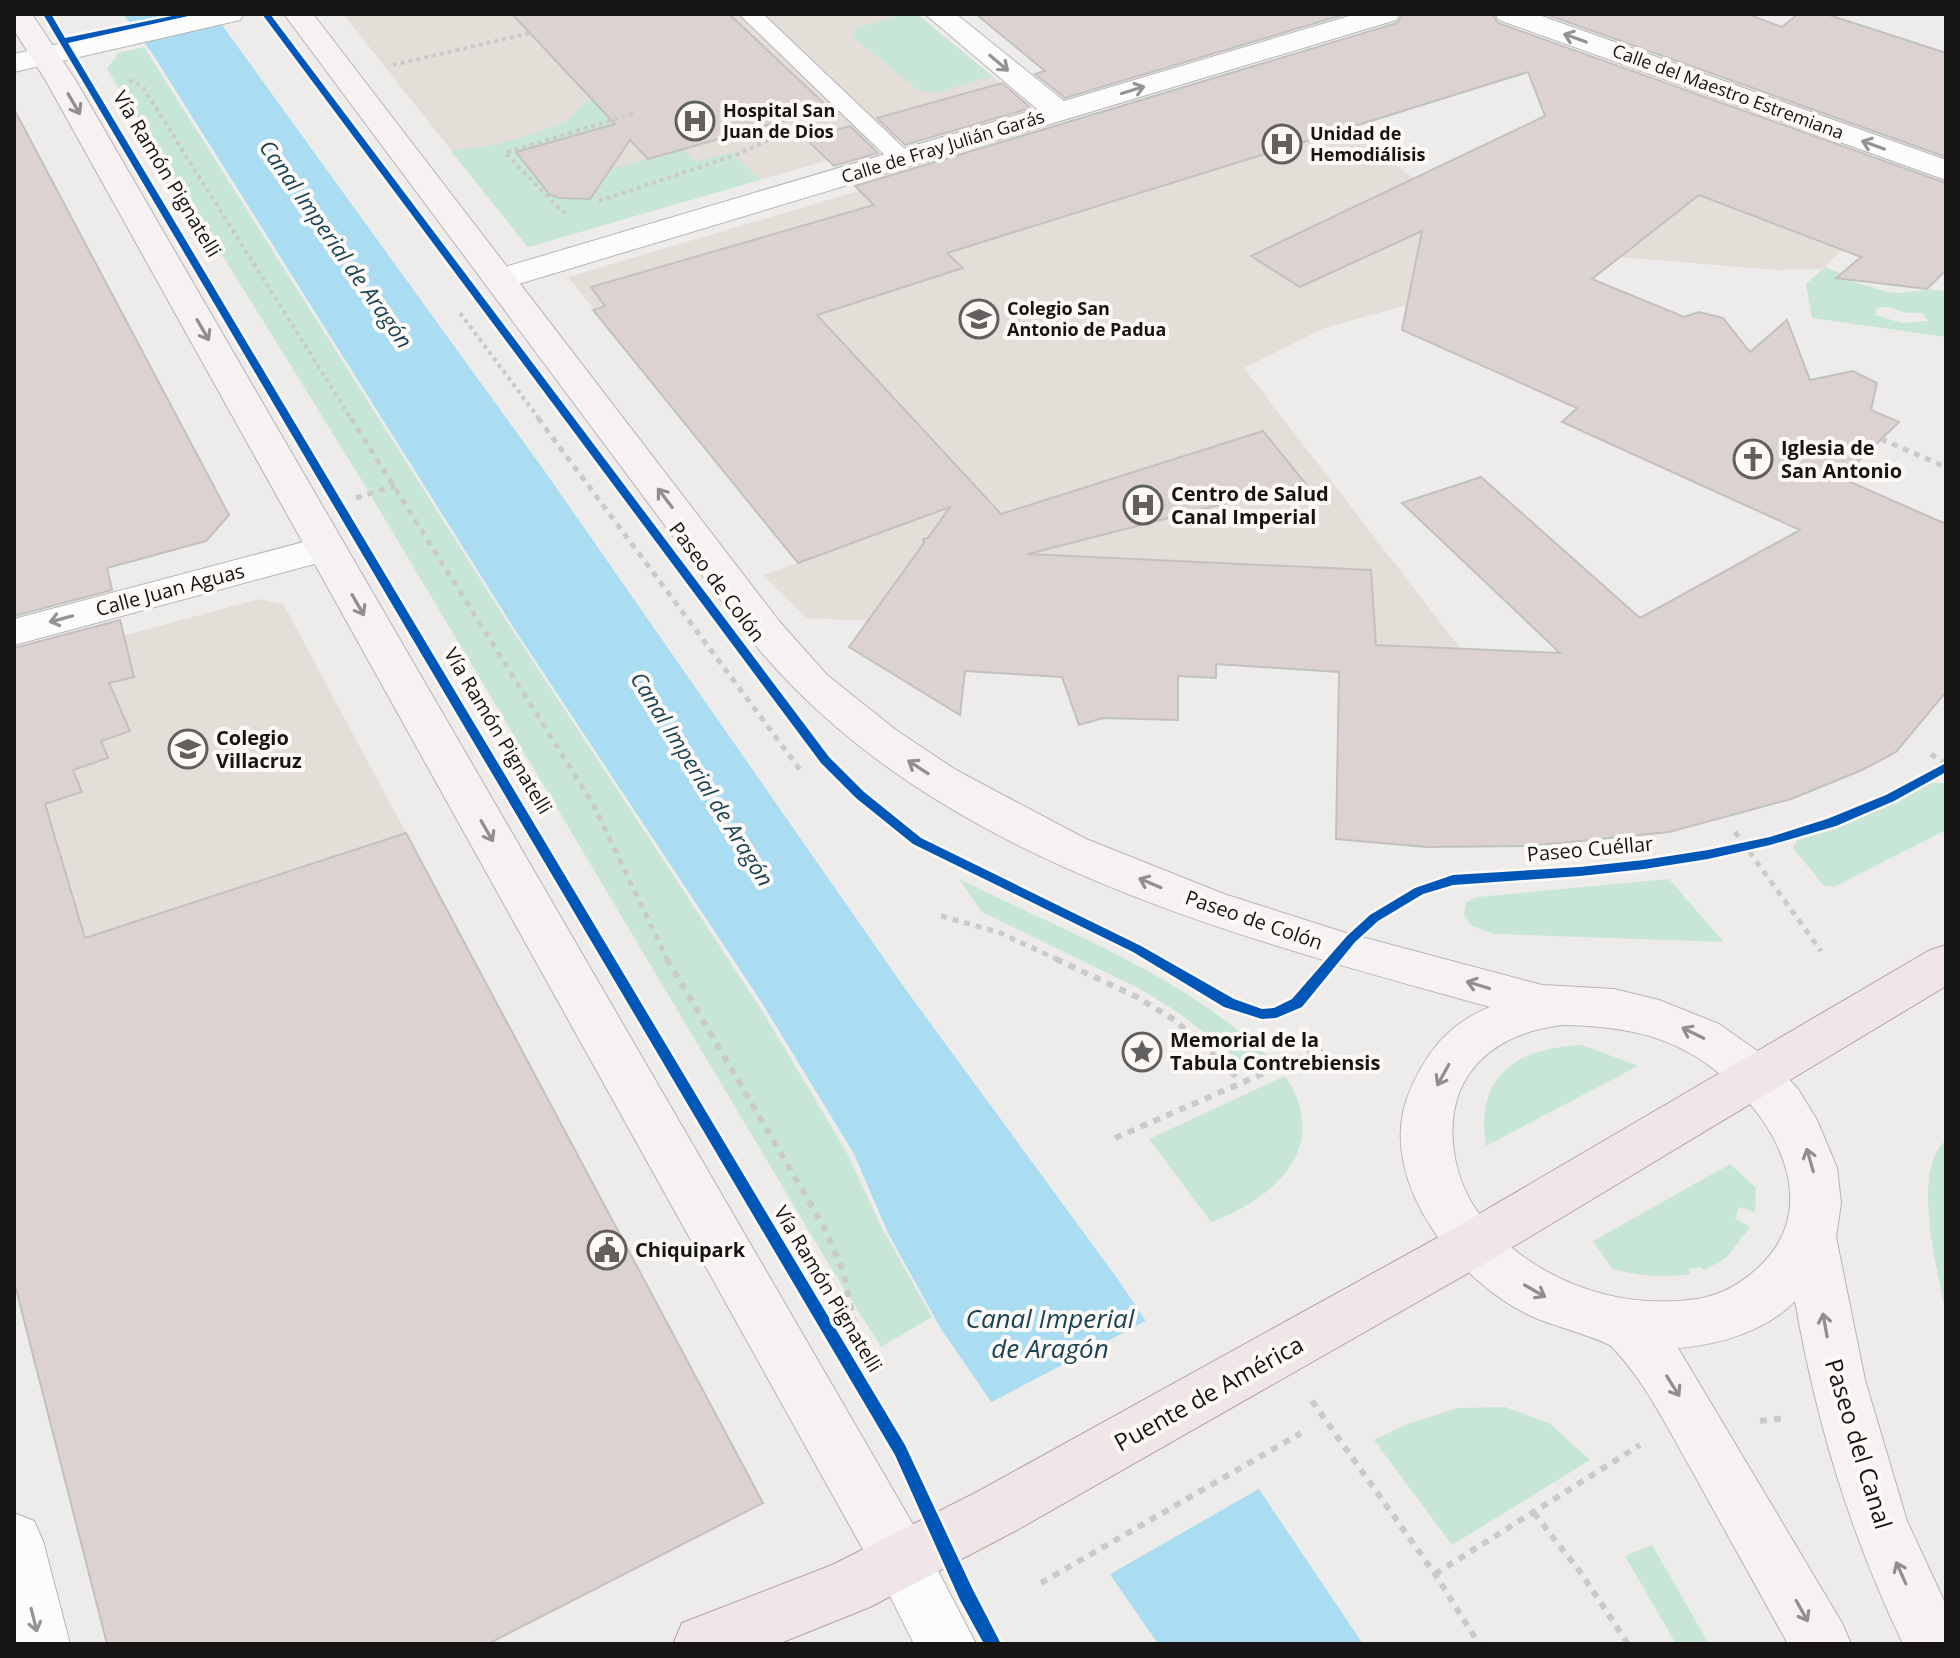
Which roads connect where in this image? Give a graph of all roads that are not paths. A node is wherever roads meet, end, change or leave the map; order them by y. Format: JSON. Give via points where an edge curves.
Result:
{"nodes":[{"id":1,"x":18,"y":14,"type":"edge"},
{"id":2,"x":230,"y":14,"type":"edge"},
{"id":3,"x":298,"y":14,"type":"edge"},
{"id":4,"x":750,"y":14,"type":"edge"},
{"id":5,"x":939,"y":14,"type":"edge"},
{"id":6,"x":1386,"y":14,"type":"edge"},
{"id":7,"x":1509,"y":14,"type":"edge"},
{"id":8,"x":30,"y":60,"type":"edge"},
{"id":9,"x":1059,"y":112,"type":"junction"},
{"id":10,"x":902,"y":159,"type":"junction"},
{"id":11,"x":1946,"y":171,"type":"edge"},
{"id":12,"x":500,"y":279,"type":"junction"},
{"id":13,"x":326,"y":548,"type":"junction"},
{"id":14,"x":14,"y":632,"type":"edge"},
{"id":15,"x":1946,"y":963,"type":"edge"},
{"id":16,"x":1553,"y":1008,"type":"junction"},
{"id":17,"x":1757,"y":1077,"type":"junction"},
{"id":18,"x":1810,"y":1236,"type":"junction"},
{"id":19,"x":1473,"y":1244,"type":"junction"},
{"id":20,"x":1626,"y":1323,"type":"junction"},
{"id":21,"x":14,"y":1541,"type":"edge"},
{"id":22,"x":901,"y":1560,"type":"junction"},
{"id":23,"x":40,"y":1644,"type":"edge"},
{"id":24,"x":703,"y":1644,"type":"edge"},
{"id":25,"x":946,"y":1644,"type":"edge"},
{"id":26,"x":1821,"y":1644,"type":"edge"},
{"id":27,"x":1934,"y":1644,"type":"edge"}],
"edges":[{"from":1,"to":8,"type":"main road"},
{"from":2,"to":8,"type":"street"},
{"from":3,"to":12,"type":"main road","name":"Paseo de Colón"},
{"from":4,"to":10,"type":"lane"},
{"from":5,"to":9,"type":"street","one_way":true},
{"from":9,"to":6,"type":"street","name":"Calle de Fray Julián Garás","one_way":true},
{"from":11,"to":7,"type":"street","name":"Calle del Maestro Estremiana","one_way":true},
{"from":8,"to":13,"type":"main road","one_way":true},
{"from":9,"to":10,"type":"street","name":"Calle de Fray Julián Garás"},
{"from":10,"to":12,"type":"street","name":"Calle de Fray Julián Garás"},
{"from":16,"to":12,"type":"main road","name":"Paseo de Colón","one_way":true,"via":[[1343,950],[1175,893],[1027,828],[891,749],[822,694],[779,649]]},
{"from":13,"to":14,"type":"street","name":"Calle Juan Aguas","one_way":true},
{"from":13,"to":22,"type":"main road","one_way":true},
{"from":15,"to":17,"type":"main road"},
{"from":17,"to":16,"type":"main road","name":"Paseo de Colón","one_way":true,"via":[[1733,1056],[1677,1025],[1614,1008]]},
{"from":16,"to":19,"type":"main road","name":"Paseo del Canal","one_way":true,"via":[[1497,1024],[1473,1039],[1453,1057],[1430,1104],[1426,1131],[1437,1189]]},
{"from":18,"to":17,"type":"main road","name":"Paseo del Canal","one_way":true,"via":[[1816,1214],[1812,1165],[1792,1118]]},
{"from":17,"to":19,"type":"main road"},
{"from":18,"to":20,"type":"main road","name":"Paseo del Canal","via":[[1786,1278],[1744,1309],[1689,1325]]},
{"from":27,"to":18,"type":"main road","name":"Paseo del Canal","one_way":true,"via":[[1879,1523],[1844,1409]]},
{"from":19,"to":20,"type":"main road","name":"Paseo del Canal","one_way":true,"via":[[1498,1267],[1557,1304]]},
{"from":19,"to":22,"type":"main road","name":"Puente de América"},
{"from":20,"to":26,"type":"main road","one_way":true,"via":[[1670,1380]]},
{"from":21,"to":23,"type":"street","one_way":true},
{"from":22,"to":24,"type":"main road","name":"Puente de América","via":[[849,1587]]},
{"from":22,"to":25,"type":"street"}]}
